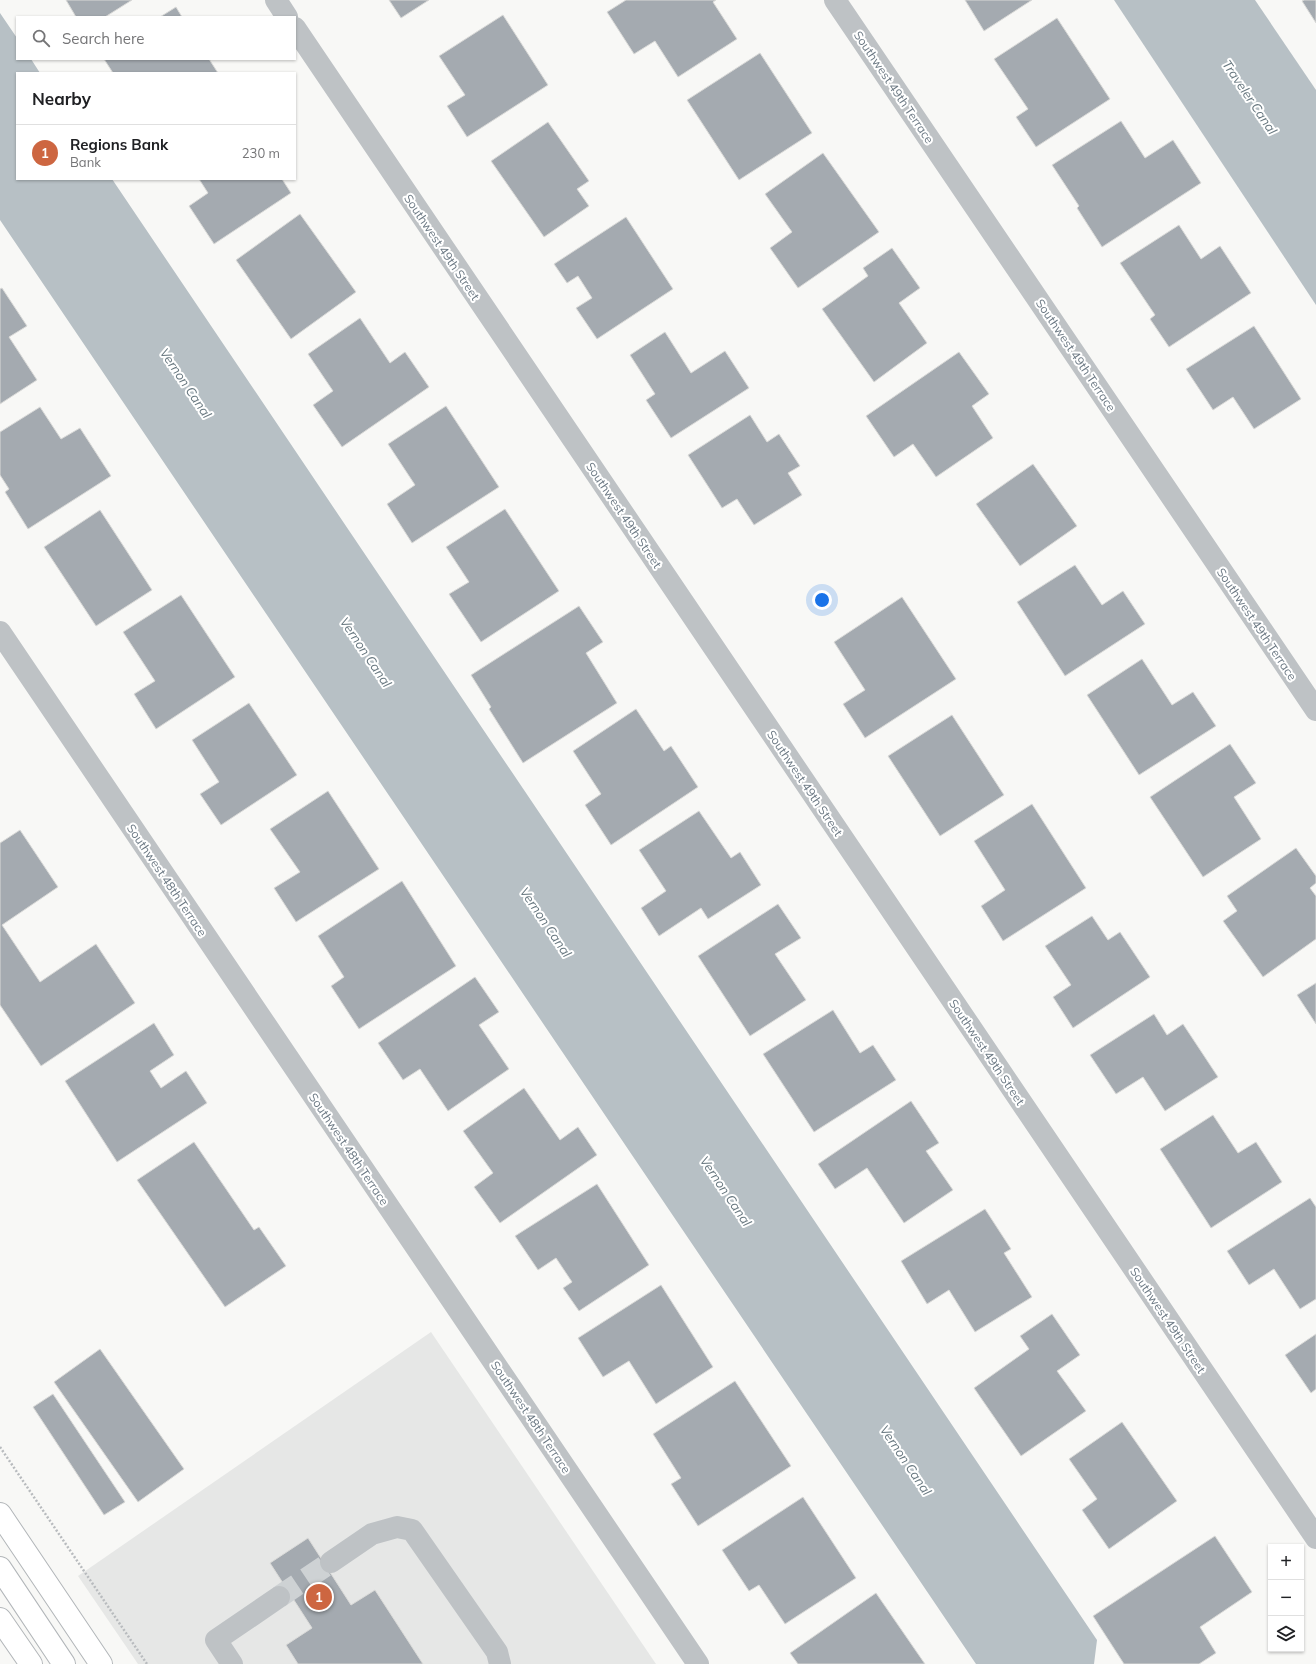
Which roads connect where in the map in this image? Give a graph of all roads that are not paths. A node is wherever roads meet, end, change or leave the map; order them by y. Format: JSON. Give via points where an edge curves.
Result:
{"nodes":[{"id":1,"x":276,"y":0,"type":"edge"},
{"id":2,"x":835,"y":0,"type":"edge"},
{"id":3,"x":287,"y":16,"type":"edge"},
{"id":4,"x":296,"y":29,"type":"edge"},
{"id":5,"x":0,"y":632,"type":"edge"},
{"id":6,"x":1316,"y":710,"type":"edge"},
{"id":7,"x":0,"y":1514,"type":"edge"},
{"id":8,"x":1316,"y":1538,"type":"edge"},
{"id":9,"x":331,"y":1562,"type":"tunnel mouth"},
{"id":10,"x":0,"y":1568,"type":"edge"},
{"id":11,"x":279,"y":1597,"type":"tunnel mouth"},
{"id":12,"x":0,"y":1619,"type":"edge"},
{"id":13,"x":31,"y":1664,"type":"edge"},
{"id":14,"x":64,"y":1664,"type":"edge"},
{"id":15,"x":101,"y":1664,"type":"edge"},
{"id":16,"x":232,"y":1664,"type":"edge"},
{"id":17,"x":500,"y":1664,"type":"edge"},
{"id":18,"x":698,"y":1664,"type":"edge"}],
"edges":[{"from":1,"to":3,"type":"street"},
{"from":2,"to":6,"type":"street","name":"Southwest 49th Terrace"},
{"from":4,"to":8,"type":"street","name":"Southwest 49th Street"},
{"from":5,"to":18,"type":"street","name":"Southwest 48th Terrace"},
{"from":7,"to":15,"type":"main road"},
{"from":9,"to":17,"type":"street","via":[[372,1534],[397,1527],[412,1530],[496,1652]]},
{"from":10,"to":14,"type":"main road"},
{"from":11,"to":16,"type":"street","via":[[216,1640]]},
{"from":12,"to":13,"type":"main road"}]}
